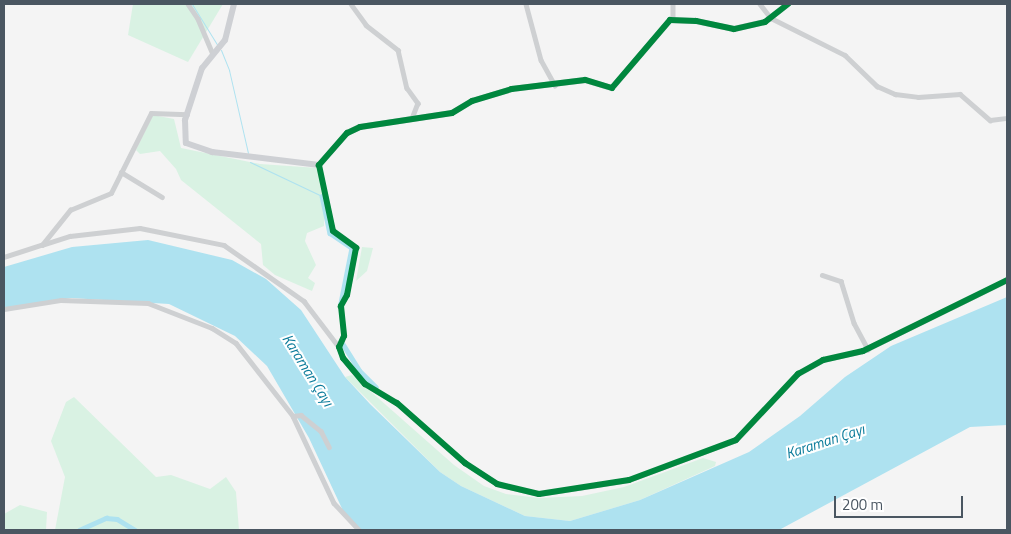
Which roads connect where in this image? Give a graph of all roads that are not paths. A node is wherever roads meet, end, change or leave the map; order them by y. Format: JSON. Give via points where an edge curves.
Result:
{"nodes":[{"id":1,"x":188,"y":4,"type":"edge"},
{"id":2,"x":234,"y":4,"type":"edge"},
{"id":3,"x":351,"y":4,"type":"edge"},
{"id":4,"x":526,"y":4,"type":"edge"},
{"id":5,"x":673,"y":4,"type":"edge"},
{"id":6,"x":760,"y":4,"type":"edge"},
{"id":7,"x":788,"y":4,"type":"edge"},
{"id":8,"x":771,"y":18,"type":"junction"},
{"id":9,"x":673,"y":20,"type":"junction"},
{"id":10,"x":214,"y":54,"type":"junction"},
{"id":11,"x":556,"y":85,"type":"junction"},
{"id":12,"x":187,"y":114,"type":"junction"},
{"id":13,"x":1007,"y":118,"type":"edge"},
{"id":14,"x":412,"y":119,"type":"junction"},
{"id":15,"x":319,"y":164,"type":"junction"},
{"id":16,"x":121,"y":172,"type":"junction"},
{"id":17,"x":162,"y":197,"type":"dead end"},
{"id":18,"x":42,"y":245,"type":"junction"},
{"id":19,"x":4,"y":257,"type":"edge"},
{"id":20,"x":822,"y":275,"type":"dead end"},
{"id":21,"x":1007,"y":280,"type":"edge"},
{"id":22,"x":4,"y":309,"type":"edge"},
{"id":23,"x":339,"y":347,"type":"junction"},
{"id":24,"x":868,"y":349,"type":"junction"},
{"id":25,"x":293,"y":416,"type":"junction"},
{"id":26,"x":329,"y":446,"type":"dead end"},
{"id":27,"x":359,"y":530,"type":"edge"}],
"edges":[{"from":1,"to":10,"type":"street"},
{"from":2,"to":10,"type":"street","via":[[225,40]]},
{"from":3,"to":14,"type":"street","via":[[366,25],[398,50],[407,88],[418,103]]},
{"from":4,"to":11,"type":"street","via":[[541,60]]},
{"from":5,"to":9,"type":"street"},
{"from":6,"to":8,"type":"street"},
{"from":7,"to":8,"type":"street"},
{"from":8,"to":9,"type":"street","via":[[734,30]]},
{"from":8,"to":13,"type":"street","via":[[845,55],[877,86],[895,94],[965,95],[990,120]]},
{"from":9,"to":11,"type":"street","via":[[663,26],[612,88],[585,80]]},
{"from":10,"to":12,"type":"street","via":[[202,68]]},
{"from":11,"to":14,"type":"street","via":[[512,89],[472,101],[452,113]]},
{"from":12,"to":15,"type":"street","via":[[186,143],[212,152]]},
{"from":12,"to":16,"type":"street","via":[[151,113]]},
{"from":14,"to":15,"type":"street","via":[[360,127],[347,133]]},
{"from":15,"to":23,"type":"street","via":[[333,231],[356,248],[347,295],[341,306],[344,336]]},
{"from":16,"to":17,"type":"street"},
{"from":16,"to":18,"type":"street","via":[[111,193],[70,210]]},
{"from":18,"to":19,"type":"street"},
{"from":18,"to":23,"type":"street","via":[[70,236],[140,228],[224,245],[304,301]]},
{"from":20,"to":24,"type":"street","via":[[841,281],[854,323]]},
{"from":21,"to":24,"type":"street"},
{"from":22,"to":25,"type":"street","via":[[61,300],[148,303],[212,328],[236,343]]},
{"from":23,"to":24,"type":"street","via":[[343,358],[365,384],[397,403],[464,463],[497,484],[539,494],[629,480],[736,440],[798,374],[822,360]]},
{"from":25,"to":26,"type":"street","via":[[301,415],[321,431]]},
{"from":25,"to":27,"type":"street","via":[[334,503]]}]}
